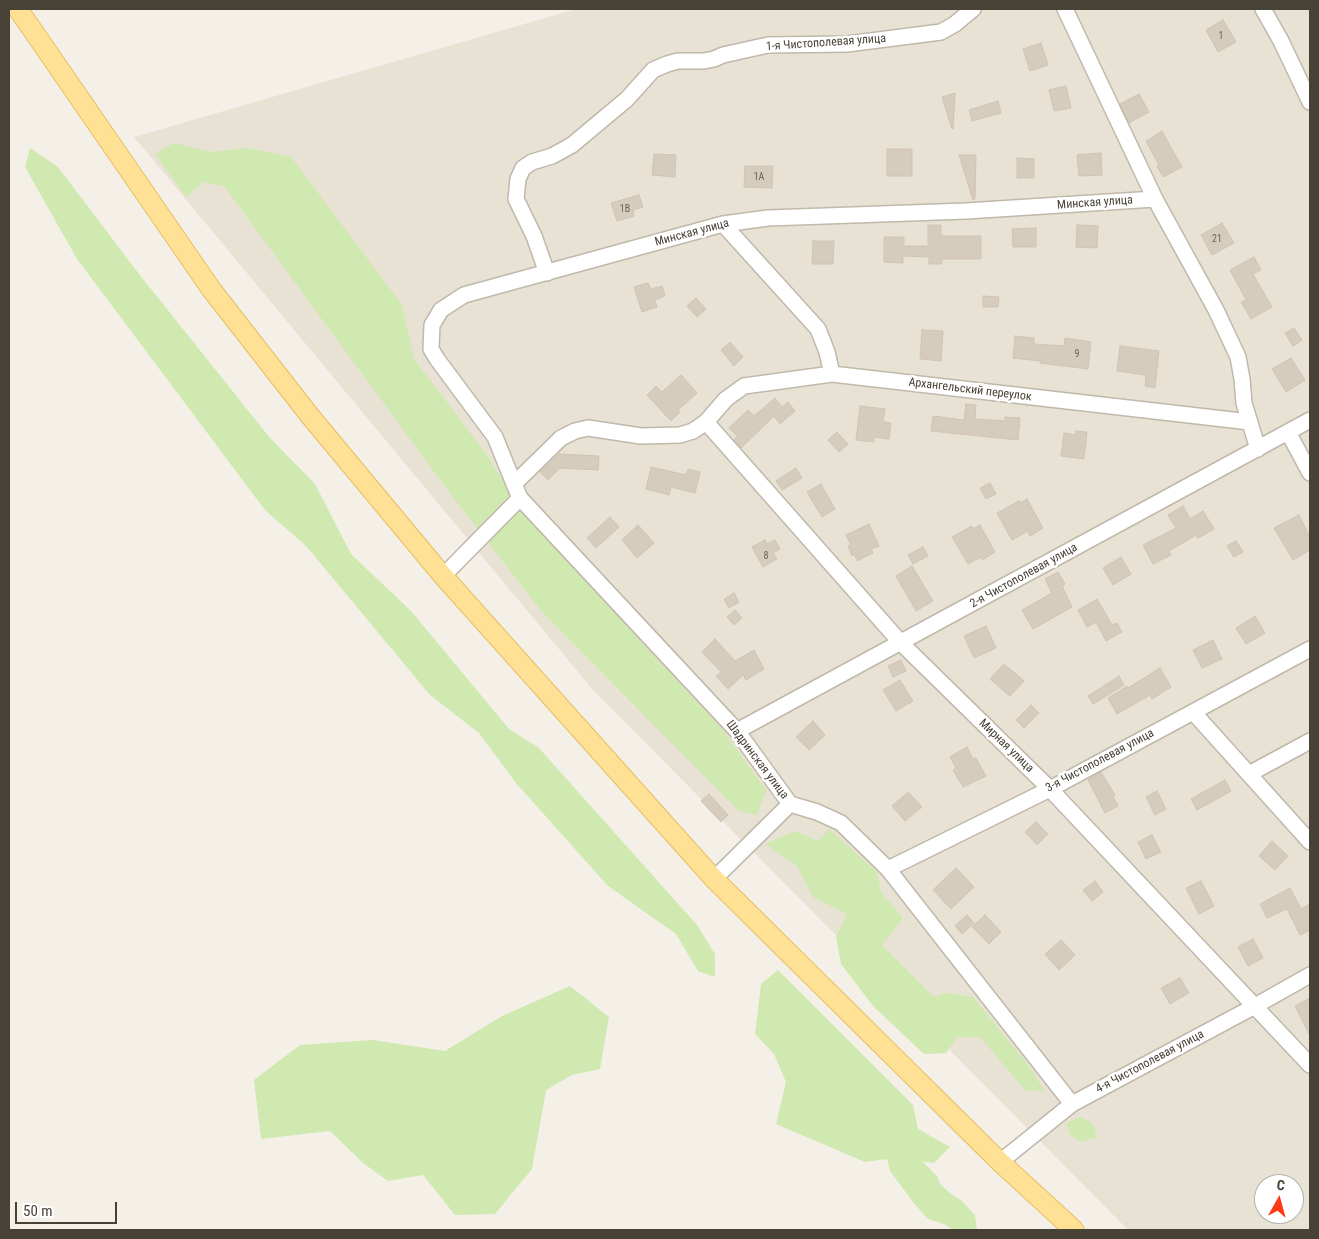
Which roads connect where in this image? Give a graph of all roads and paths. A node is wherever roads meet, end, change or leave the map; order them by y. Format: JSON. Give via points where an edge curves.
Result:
{"nodes":[{"id":1,"x":18,"y":9,"type":"edge"},
{"id":2,"x":972,"y":9,"type":"edge"},
{"id":3,"x":1065,"y":9,"type":"edge"},
{"id":4,"x":1263,"y":9,"type":"edge"},
{"id":5,"x":1310,"y":102,"type":"edge"},
{"id":6,"x":1155,"y":199,"type":"junction"},
{"id":7,"x":723,"y":224,"type":"junction"},
{"id":8,"x":547,"y":273,"type":"junction"},
{"id":9,"x":832,"y":374,"type":"junction"},
{"id":10,"x":1310,"y":420,"type":"edge"},
{"id":11,"x":706,"y":422,"type":"junction"},
{"id":12,"x":1250,"y":422,"type":"junction"},
{"id":13,"x":1288,"y":432,"type":"junction"},
{"id":14,"x":1258,"y":449,"type":"junction"},
{"id":15,"x":1310,"y":473,"type":"edge"},
{"id":16,"x":514,"y":484,"type":"junction"},
{"id":17,"x":520,"y":498,"type":"junction"},
{"id":18,"x":443,"y":576,"type":"junction"},
{"id":19,"x":901,"y":644,"type":"junction"},
{"id":20,"x":1310,"y":649,"type":"edge"},
{"id":21,"x":1193,"y":712,"type":"junction"},
{"id":22,"x":738,"y":731,"type":"junction"},
{"id":23,"x":1310,"y":741,"type":"edge"},
{"id":24,"x":1249,"y":774,"type":"junction"},
{"id":25,"x":1050,"y":789,"type":"junction"},
{"id":26,"x":790,"y":804,"type":"junction"},
{"id":27,"x":1310,"y":842,"type":"edge"},
{"id":28,"x":888,"y":869,"type":"junction"},
{"id":29,"x":714,"y":879,"type":"junction"},
{"id":30,"x":1310,"y":975,"type":"edge"},
{"id":31,"x":1255,"y":1006,"type":"junction"},
{"id":32,"x":1310,"y":1065,"type":"edge"},
{"id":33,"x":1072,"y":1104,"type":"junction"},
{"id":34,"x":1000,"y":1162,"type":"junction"},
{"id":35,"x":1074,"y":1230,"type":"edge"}],
"edges":[{"from":1,"to":18,"type":"main road","via":[[211,289],[310,416]]},
{"from":2,"to":8,"type":"street","name":"1-я Чистополевая улица","via":[[956,24],[941,32],[847,44],[768,46],[714,59],[678,61],[653,70],[627,99],[572,145],[523,168],[518,179],[516,200]]},
{"from":3,"to":6,"type":"street","name":"Минская улица"},
{"from":4,"to":5,"type":"street"},
{"from":6,"to":7,"type":"street","name":"Минская улица","via":[[966,212],[768,218]]},
{"from":6,"to":12,"type":"street","name":"Минская улица","via":[[1238,357]]},
{"from":7,"to":8,"type":"street","name":"Минская улица"},
{"from":7,"to":9,"type":"street","via":[[818,329]]},
{"from":8,"to":16,"type":"street","name":"Минская улица","via":[[464,295],[441,310],[432,325],[431,348],[495,437]]},
{"from":9,"to":11,"type":"street","name":"Архангельский переулок","via":[[744,386],[726,399]]},
{"from":9,"to":12,"type":"street","name":"Архангельский переулок"},
{"from":10,"to":13,"type":"street","name":"2-я Чистополевая улица"},
{"from":11,"to":16,"type":"street","name":"Архангельский переулок","via":[[693,432],[680,435],[641,436],[588,428],[575,431],[562,438]]},
{"from":11,"to":19,"type":"street","name":"Мирная улица"},
{"from":12,"to":14,"type":"street","name":"Минская улица"},
{"from":13,"to":14,"type":"street","name":"2-я Чистополевая улица"},
{"from":13,"to":15,"type":"street"},
{"from":14,"to":19,"type":"street","name":"2-я Чистополевая улица"},
{"from":16,"to":17,"type":"street","name":"Шадринская улица"},
{"from":17,"to":18,"type":"street"},
{"from":17,"to":22,"type":"street","name":"Шадринская улица"},
{"from":18,"to":29,"type":"main road"},
{"from":19,"to":22,"type":"street","name":"2-я Чистополевая улица"},
{"from":19,"to":25,"type":"street","name":"Мирная улица"},
{"from":20,"to":21,"type":"street","name":"3-я Чистополевая улица"},
{"from":21,"to":24,"type":"street"},
{"from":21,"to":25,"type":"street","name":"3-я Чистополевая улица"},
{"from":22,"to":26,"type":"street","name":"Шадринская улица"},
{"from":23,"to":24,"type":"street"},
{"from":24,"to":27,"type":"street"},
{"from":25,"to":28,"type":"street","name":"3-я Чистополевая улица"},
{"from":25,"to":31,"type":"street","name":"Мирная улица"},
{"from":26,"to":28,"type":"street","name":"Шадринская улица","via":[[841,824]]},
{"from":26,"to":29,"type":"street"},
{"from":28,"to":33,"type":"street","name":"Шадринская улица"},
{"from":29,"to":34,"type":"main road"},
{"from":30,"to":31,"type":"street","name":"4-я Чистополевая улица"},
{"from":31,"to":32,"type":"street","name":"Мирная улица"},
{"from":31,"to":33,"type":"street","name":"4-я Чистополевая улица"},
{"from":33,"to":34,"type":"street","name":"4-я Чистополевая улица"},
{"from":34,"to":35,"type":"main road"}]}
